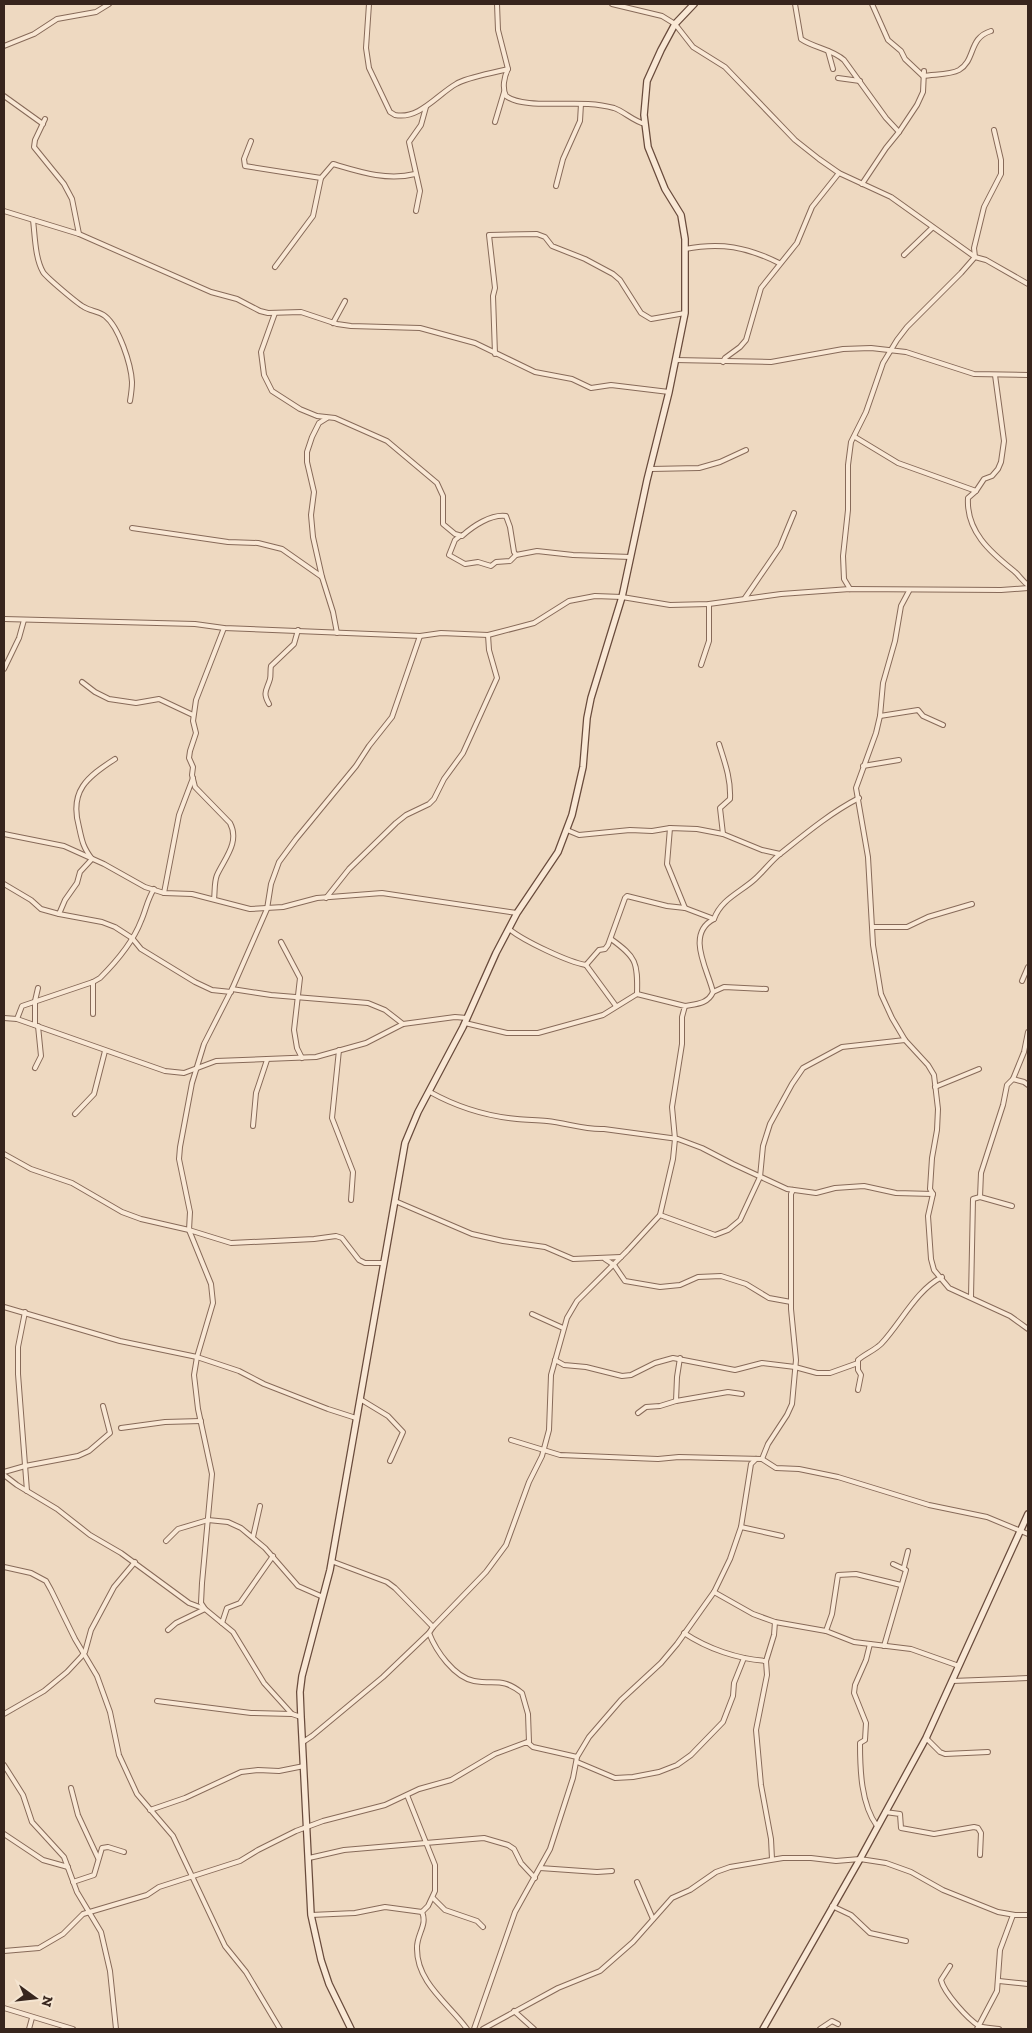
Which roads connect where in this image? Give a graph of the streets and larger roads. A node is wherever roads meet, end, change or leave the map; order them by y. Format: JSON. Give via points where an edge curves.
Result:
{"nodes":[{"id":1,"x":109,"y":4,"type":"edge"},
{"id":2,"x":369,"y":4,"type":"edge"},
{"id":3,"x":497,"y":4,"type":"edge"},
{"id":4,"x":612,"y":4,"type":"edge"},
{"id":5,"x":694,"y":4,"type":"edge"},
{"id":6,"x":795,"y":4,"type":"edge"},
{"id":7,"x":872,"y":4,"type":"edge"},
{"id":8,"x":674,"y":24,"type":"junction"},
{"id":9,"x":991,"y":31,"type":"dead end"},
{"id":10,"x":4,"y":46,"type":"edge"},
{"id":11,"x":828,"y":51,"type":"junction"},
{"id":12,"x":508,"y":69,"type":"junction"},
{"id":13,"x":833,"y":69,"type":"dead end"},
{"id":14,"x":924,"y":74,"type":"junction"},
{"id":15,"x":838,"y":78,"type":"dead end"},
{"id":16,"x":860,"y":81,"type":"junction"},
{"id":17,"x":504,"y":92,"type":"junction"},
{"id":18,"x":4,"y":96,"type":"edge"},
{"id":19,"x":581,"y":104,"type":"junction"},
{"id":20,"x":426,"y":107,"type":"junction"},
{"id":21,"x":495,"y":122,"type":"dead end"},
{"id":22,"x":645,"y":124,"type":"junction"},
{"id":23,"x":994,"y":130,"type":"dead end"},
{"id":24,"x":899,"y":132,"type":"junction"},
{"id":25,"x":251,"y":141,"type":"dead end"},
{"id":26,"x":839,"y":172,"type":"junction"},
{"id":27,"x":416,"y":174,"type":"junction"},
{"id":28,"x":321,"y":178,"type":"junction"},
{"id":29,"x":862,"y":184,"type":"junction"},
{"id":30,"x":556,"y":186,"type":"dead end"},
{"id":31,"x":416,"y":210,"type":"dead end"},
{"id":32,"x":4,"y":211,"type":"edge"},
{"id":33,"x":33,"y":220,"type":"junction"},
{"id":34,"x":932,"y":228,"type":"junction"},
{"id":35,"x":79,"y":234,"type":"junction"},
{"id":36,"x":685,"y":249,"type":"junction"},
{"id":37,"x":904,"y":254,"type":"dead end"},
{"id":38,"x":974,"y":257,"type":"junction"},
{"id":39,"x":779,"y":263,"type":"junction"},
{"id":40,"x":275,"y":267,"type":"dead end"},
{"id":41,"x":1028,"y":284,"type":"edge"},
{"id":42,"x":345,"y":301,"type":"dead end"},
{"id":43,"x":275,"y":313,"type":"junction"},
{"id":44,"x":685,"y":313,"type":"junction"},
{"id":45,"x":333,"y":323,"type":"junction"},
{"id":46,"x":890,"y":352,"type":"junction"},
{"id":47,"x":495,"y":354,"type":"junction"},
{"id":48,"x":675,"y":360,"type":"junction"},
{"id":49,"x":723,"y":362,"type":"junction"},
{"id":50,"x":995,"y":375,"type":"junction"},
{"id":51,"x":1028,"y":375,"type":"edge"},
{"id":52,"x":670,"y":392,"type":"junction"},
{"id":53,"x":130,"y":401,"type":"dead end"},
{"id":54,"x":317,"y":416,"type":"junction"},
{"id":55,"x":329,"y":417,"type":"junction"},
{"id":56,"x":323,"y":419,"type":"junction"},
{"id":57,"x":855,"y":437,"type":"junction"},
{"id":58,"x":746,"y":450,"type":"dead end"},
{"id":59,"x":651,"y":469,"type":"junction"},
{"id":60,"x":976,"y":491,"type":"junction"},
{"id":61,"x":794,"y":514,"type":"dead end"},
{"id":62,"x":132,"y":528,"type":"dead end"},
{"id":63,"x":462,"y":536,"type":"junction"},
{"id":64,"x":515,"y":553,"type":"junction"},
{"id":65,"x":631,"y":557,"type":"junction"},
{"id":66,"x":322,"y":577,"type":"junction"},
{"id":67,"x":1028,"y":586,"type":"edge"},
{"id":68,"x":850,"y":589,"type":"junction"},
{"id":69,"x":909,"y":591,"type":"junction"},
{"id":70,"x":622,"y":597,"type":"junction"},
{"id":71,"x":745,"y":598,"type":"junction"},
{"id":72,"x":709,"y":604,"type":"junction"},
{"id":73,"x":4,"y":619,"type":"edge"},
{"id":74,"x":24,"y":620,"type":"junction"},
{"id":75,"x":224,"y":628,"type":"junction"},
{"id":76,"x":298,"y":630,"type":"junction"},
{"id":77,"x":337,"y":633,"type":"junction"},
{"id":78,"x":420,"y":636,"type":"junction"},
{"id":79,"x":488,"y":636,"type":"junction"},
{"id":80,"x":700,"y":665,"type":"dead end"},
{"id":81,"x":4,"y":669,"type":"edge"},
{"id":82,"x":82,"y":682,"type":"dead end"},
{"id":83,"x":269,"y":704,"type":"dead end"},
{"id":84,"x":193,"y":715,"type":"junction"},
{"id":85,"x":880,"y":716,"type":"junction"},
{"id":86,"x":943,"y":725,"type":"dead end"},
{"id":87,"x":719,"y":744,"type":"dead end"},
{"id":88,"x":115,"y":759,"type":"dead end"},
{"id":89,"x":899,"y":760,"type":"dead end"},
{"id":90,"x":863,"y":766,"type":"junction"},
{"id":91,"x":193,"y":778,"type":"junction"},
{"id":92,"x":190,"y":786,"type":"junction"},
{"id":93,"x":195,"y":787,"type":"junction"},
{"id":94,"x":859,"y":798,"type":"junction"},
{"id":95,"x":670,"y":828,"type":"junction"},
{"id":96,"x":567,"y":830,"type":"junction"},
{"id":97,"x":4,"y":834,"type":"edge"},
{"id":98,"x":722,"y":834,"type":"junction"},
{"id":99,"x":780,"y":854,"type":"junction"},
{"id":100,"x":92,"y":859,"type":"junction"},
{"id":101,"x":4,"y":884,"type":"edge"},
{"id":102,"x":154,"y":889,"type":"junction"},
{"id":103,"x":164,"y":893,"type":"junction"},
{"id":104,"x":326,"y":898,"type":"junction"},
{"id":105,"x":214,"y":900,"type":"junction"},
{"id":106,"x":972,"y":904,"type":"dead end"},
{"id":107,"x":685,"y":908,"type":"junction"},
{"id":108,"x":267,"y":909,"type":"junction"},
{"id":109,"x":517,"y":913,"type":"junction"},
{"id":110,"x":59,"y":914,"type":"junction"},
{"id":111,"x":714,"y":919,"type":"junction"},
{"id":112,"x":873,"y":926,"type":"junction"},
{"id":113,"x":509,"y":929,"type":"junction"},
{"id":114,"x":132,"y":938,"type":"junction"},
{"id":115,"x":611,"y":939,"type":"junction"},
{"id":116,"x":281,"y":942,"type":"dead end"},
{"id":117,"x":586,"y":965,"type":"junction"},
{"id":118,"x":1028,"y":967,"type":"edge"},
{"id":119,"x":1022,"y":981,"type":"dead end"},
{"id":120,"x":93,"y":982,"type":"junction"},
{"id":121,"x":38,"y":988,"type":"dead end"},
{"id":122,"x":766,"y":989,"type":"dead end"},
{"id":123,"x":232,"y":990,"type":"junction"},
{"id":124,"x":713,"y":992,"type":"junction"},
{"id":125,"x":637,"y":994,"type":"junction"},
{"id":126,"x":297,"y":996,"type":"junction"},
{"id":127,"x":35,"y":1001,"type":"junction"},
{"id":128,"x":616,"y":1006,"type":"junction"},
{"id":129,"x":685,"y":1006,"type":"junction"},
{"id":130,"x":93,"y":1014,"type":"dead end"},
{"id":131,"x":4,"y":1018,"type":"edge"},
{"id":132,"x":17,"y":1019,"type":"junction"},
{"id":133,"x":466,"y":1021,"type":"junction"},
{"id":134,"x":404,"y":1024,"type":"junction"},
{"id":135,"x":36,"y":1026,"type":"junction"},
{"id":136,"x":1028,"y":1032,"type":"edge"},
{"id":137,"x":906,"y":1040,"type":"junction"},
{"id":138,"x":339,"y":1050,"type":"junction"},
{"id":139,"x":105,"y":1051,"type":"junction"},
{"id":140,"x":302,"y":1058,"type":"junction"},
{"id":141,"x":267,"y":1060,"type":"junction"},
{"id":142,"x":35,"y":1068,"type":"dead end"},
{"id":143,"x":198,"y":1068,"type":"junction"},
{"id":144,"x":979,"y":1069,"type":"dead end"},
{"id":145,"x":1012,"y":1079,"type":"junction"},
{"id":146,"x":1028,"y":1085,"type":"edge"},
{"id":147,"x":936,"y":1087,"type":"junction"},
{"id":148,"x":430,"y":1092,"type":"junction"},
{"id":149,"x":75,"y":1114,"type":"dead end"},
{"id":150,"x":253,"y":1126,"type":"dead end"},
{"id":151,"x":675,"y":1140,"type":"junction"},
{"id":152,"x":4,"y":1154,"type":"edge"},
{"id":153,"x":760,"y":1177,"type":"junction"},
{"id":154,"x":792,"y":1192,"type":"junction"},
{"id":155,"x":933,"y":1194,"type":"junction"},
{"id":156,"x":980,"y":1197,"type":"junction"},
{"id":157,"x":351,"y":1200,"type":"dead end"},
{"id":158,"x":395,"y":1201,"type":"junction"},
{"id":159,"x":1012,"y":1206,"type":"dead end"},
{"id":160,"x":660,"y":1215,"type":"junction"},
{"id":161,"x":189,"y":1230,"type":"junction"},
{"id":162,"x":621,"y":1257,"type":"junction"},
{"id":163,"x":605,"y":1259,"type":"junction"},
{"id":164,"x":384,"y":1263,"type":"junction"},
{"id":165,"x":614,"y":1265,"type":"junction"},
{"id":166,"x":942,"y":1277,"type":"junction"},
{"id":167,"x":971,"y":1297,"type":"junction"},
{"id":168,"x":791,"y":1302,"type":"junction"},
{"id":169,"x":4,"y":1307,"type":"edge"},
{"id":170,"x":25,"y":1312,"type":"junction"},
{"id":171,"x":532,"y":1314,"type":"dead end"},
{"id":172,"x":563,"y":1328,"type":"junction"},
{"id":173,"x":1028,"y":1329,"type":"edge"},
{"id":174,"x":198,"y":1357,"type":"junction"},
{"id":175,"x":680,"y":1358,"type":"junction"},
{"id":176,"x":555,"y":1360,"type":"junction"},
{"id":177,"x":858,"y":1363,"type":"junction"},
{"id":178,"x":795,"y":1367,"type":"junction"},
{"id":179,"x":858,"y":1390,"type":"dead end"},
{"id":180,"x":742,"y":1394,"type":"dead end"},
{"id":181,"x":360,"y":1399,"type":"junction"},
{"id":182,"x":676,"y":1401,"type":"junction"},
{"id":183,"x":103,"y":1406,"type":"dead end"},
{"id":184,"x":638,"y":1413,"type":"dead end"},
{"id":185,"x":356,"y":1418,"type":"junction"},
{"id":186,"x":200,"y":1421,"type":"junction"},
{"id":187,"x":121,"y":1428,"type":"dead end"},
{"id":188,"x":511,"y":1440,"type":"dead end"},
{"id":189,"x":543,"y":1451,"type":"junction"},
{"id":190,"x":747,"y":1458,"type":"junction"},
{"id":191,"x":756,"y":1459,"type":"junction"},
{"id":192,"x":762,"y":1459,"type":"junction"},
{"id":193,"x":390,"y":1461,"type":"dead end"},
{"id":194,"x":751,"y":1464,"type":"junction"},
{"id":195,"x":25,"y":1466,"type":"junction"},
{"id":196,"x":4,"y":1474,"type":"edge"},
{"id":197,"x":27,"y":1491,"type":"junction"},
{"id":198,"x":260,"y":1506,"type":"dead end"},
{"id":199,"x":1028,"y":1514,"type":"edge"},
{"id":200,"x":208,"y":1520,"type":"junction"},
{"id":201,"x":741,"y":1527,"type":"junction"},
{"id":202,"x":1021,"y":1530,"type":"junction"},
{"id":203,"x":1028,"y":1534,"type":"edge"},
{"id":204,"x":782,"y":1536,"type":"dead end"},
{"id":205,"x":253,"y":1537,"type":"junction"},
{"id":206,"x":166,"y":1541,"type":"dead end"},
{"id":207,"x":908,"y":1551,"type":"dead end"},
{"id":208,"x":273,"y":1556,"type":"junction"},
{"id":209,"x":331,"y":1561,"type":"junction"},
{"id":210,"x":135,"y":1562,"type":"junction"},
{"id":211,"x":893,"y":1564,"type":"dead end"},
{"id":212,"x":4,"y":1567,"type":"edge"},
{"id":213,"x":904,"y":1567,"type":"junction"},
{"id":214,"x":901,"y":1585,"type":"junction"},
{"id":215,"x":714,"y":1592,"type":"junction"},
{"id":216,"x":323,"y":1597,"type":"junction"},
{"id":217,"x":205,"y":1609,"type":"junction"},
{"id":218,"x":775,"y":1622,"type":"junction"},
{"id":219,"x":222,"y":1623,"type":"junction"},
{"id":220,"x":433,"y":1627,"type":"junction"},
{"id":221,"x":168,"y":1630,"type":"dead end"},
{"id":222,"x":826,"y":1631,"type":"junction"},
{"id":223,"x":429,"y":1633,"type":"junction"},
{"id":224,"x":684,"y":1633,"type":"junction"},
{"id":225,"x":870,"y":1644,"type":"junction"},
{"id":226,"x":884,"y":1646,"type":"junction"},
{"id":227,"x":85,"y":1652,"type":"junction"},
{"id":228,"x":744,"y":1658,"type":"junction"},
{"id":229,"x":766,"y":1662,"type":"junction"},
{"id":230,"x":959,"y":1666,"type":"junction"},
{"id":231,"x":1028,"y":1678,"type":"edge"},
{"id":232,"x":952,"y":1681,"type":"junction"},
{"id":233,"x":157,"y":1701,"type":"dead end"},
{"id":234,"x":4,"y":1714,"type":"edge"},
{"id":235,"x":292,"y":1714,"type":"junction"},
{"id":236,"x":301,"y":1717,"type":"junction"},
{"id":237,"x":926,"y":1738,"type":"junction"},
{"id":238,"x":302,"y":1742,"type":"junction"},
{"id":239,"x":529,"y":1742,"type":"junction"},
{"id":240,"x":988,"y":1752,"type":"dead end"},
{"id":241,"x":577,"y":1759,"type":"junction"},
{"id":242,"x":4,"y":1765,"type":"edge"},
{"id":243,"x":304,"y":1766,"type":"junction"},
{"id":244,"x":70,"y":1788,"type":"dead end"},
{"id":245,"x":407,"y":1795,"type":"junction"},
{"id":246,"x":150,"y":1810,"type":"junction"},
{"id":247,"x":885,"y":1812,"type":"junction"},
{"id":248,"x":307,"y":1826,"type":"junction"},
{"id":249,"x":877,"y":1826,"type":"junction"},
{"id":250,"x":4,"y":1834,"type":"edge"},
{"id":251,"x":426,"y":1842,"type":"junction"},
{"id":252,"x":439,"y":1843,"type":"junction"},
{"id":253,"x":124,"y":1852,"type":"dead end"},
{"id":254,"x":432,"y":1854,"type":"junction"},
{"id":255,"x":980,"y":1855,"type":"dead end"},
{"id":256,"x":98,"y":1858,"type":"junction"},
{"id":257,"x":309,"y":1858,"type":"junction"},
{"id":258,"x":772,"y":1859,"type":"junction"},
{"id":259,"x":860,"y":1859,"type":"junction"},
{"id":260,"x":68,"y":1867,"type":"junction"},
{"id":261,"x":540,"y":1868,"type":"junction"},
{"id":262,"x":612,"y":1871,"type":"dead end"},
{"id":263,"x":192,"y":1877,"type":"junction"},
{"id":264,"x":535,"y":1878,"type":"junction"},
{"id":265,"x":73,"y":1882,"type":"junction"},
{"id":266,"x":637,"y":1882,"type":"dead end"},
{"id":267,"x":433,"y":1898,"type":"junction"},
{"id":268,"x":832,"y":1906,"type":"junction"},
{"id":269,"x":90,"y":1912,"type":"junction"},
{"id":270,"x":422,"y":1912,"type":"junction"},
{"id":271,"x":311,"y":1915,"type":"junction"},
{"id":272,"x":1013,"y":1915,"type":"junction"},
{"id":273,"x":1028,"y":1915,"type":"edge"},
{"id":274,"x":653,"y":1919,"type":"junction"},
{"id":275,"x":483,"y":1927,"type":"dead end"},
{"id":276,"x":906,"y":1941,"type":"dead end"},
{"id":277,"x":4,"y":1951,"type":"edge"},
{"id":278,"x":950,"y":1966,"type":"dead end"},
{"id":279,"x":999,"y":1981,"type":"junction"},
{"id":280,"x":1028,"y":1984,"type":"edge"},
{"id":281,"x":4,"y":2008,"type":"edge"},
{"id":282,"x":514,"y":2011,"type":"junction"},
{"id":283,"x":32,"y":2018,"type":"junction"},
{"id":284,"x":838,"y":2024,"type":"dead end"},
{"id":285,"x":978,"y":2028,"type":"edge"},
{"id":286,"x":28,"y":2029,"type":"edge"},
{"id":287,"x":73,"y":2029,"type":"edge"},
{"id":288,"x":116,"y":2029,"type":"edge"},
{"id":289,"x":280,"y":2029,"type":"edge"},
{"id":290,"x":351,"y":2029,"type":"edge"},
{"id":291,"x":468,"y":2029,"type":"edge"},
{"id":292,"x":474,"y":2029,"type":"edge"},
{"id":293,"x":483,"y":2029,"type":"edge"},
{"id":294,"x":534,"y":2029,"type":"edge"},
{"id":295,"x":762,"y":2029,"type":"edge"},
{"id":296,"x":820,"y":2029,"type":"edge"},
{"id":297,"x":999,"y":2029,"type":"edge"}],
"edges":[{"from":1,"to":10,"type":"street","via":[[96,12],[57,19],[34,34]]},
{"from":2,"to":20,"type":"street","via":[[366,48],[369,68],[390,112],[399,116]]},
{"from":3,"to":12,"type":"street","via":[[498,30]]},
{"from":4,"to":8,"type":"street","via":[[653,14]]},
{"from":5,"to":8,"type":"street"},
{"from":6,"to":11,"type":"street","via":[[801,39]]},
{"from":7,"to":14,"type":"street","via":[[888,40]]},
{"from":8,"to":22,"type":"street","via":[[648,81]]},
{"from":8,"to":26,"type":"street","via":[[693,47],[725,68],[795,140]]},
{"from":9,"to":14,"type":"street","via":[[977,39],[967,63],[958,70]]},
{"from":11,"to":13,"type":"street"},
{"from":11,"to":16,"type":"street","via":[[844,60]]},
{"from":12,"to":17,"type":"street"},
{"from":12,"to":20,"type":"street","via":[[457,83]]},
{"from":14,"to":24,"type":"street","via":[[921,98]]},
{"from":15,"to":16,"type":"street"},
{"from":16,"to":24,"type":"street"},
{"from":17,"to":19,"type":"street","via":[[511,100]]},
{"from":17,"to":21,"type":"street"},
{"from":18,"to":35,"type":"street","via":[[44,122],[34,140],[34,147],[72,199]]},
{"from":19,"to":22,"type":"street","via":[[613,108]]},
{"from":19,"to":30,"type":"street","via":[[580,121],[563,159]]},
{"from":20,"to":27,"type":"street","via":[[421,125],[409,142]]},
{"from":22,"to":36,"type":"street","via":[[648,147],[665,189],[681,215]]},
{"from":23,"to":38,"type":"street","via":[[1001,174],[984,207]]},
{"from":24,"to":29,"type":"street"},
{"from":25,"to":28,"type":"street","via":[[244,159],[245,166]]},
{"from":26,"to":29,"type":"street"},
{"from":26,"to":39,"type":"street","via":[[812,207],[797,243]]},
{"from":27,"to":28,"type":"street","via":[[372,175],[333,164]]},
{"from":27,"to":31,"type":"street","via":[[420,191]]},
{"from":28,"to":40,"type":"street","via":[[313,216]]},
{"from":29,"to":34,"type":"street","via":[[891,197]]},
{"from":32,"to":33,"type":"street"},
{"from":33,"to":35,"type":"street"},
{"from":33,"to":53,"type":"street","via":[[38,257],[46,277],[82,306],[105,316],[117,334],[131,374]]},
{"from":34,"to":37,"type":"street"},
{"from":34,"to":38,"type":"street"},
{"from":35,"to":43,"type":"street","via":[[211,292],[260,311]]},
{"from":36,"to":39,"type":"street","via":[[714,246],[747,250]]},
{"from":36,"to":44,"type":"street"},
{"from":38,"to":41,"type":"street","via":[[986,260]]},
{"from":38,"to":46,"type":"street","via":[[906,327]]},
{"from":39,"to":49,"type":"street","via":[[761,288],[746,340]]},
{"from":42,"to":45,"type":"street"},
{"from":43,"to":45,"type":"street","via":[[301,312]]},
{"from":43,"to":54,"type":"street","via":[[261,352],[264,375],[272,391]]},
{"from":44,"to":47,"type":"street","via":[[646,317],[613,274],[552,246],[545,237],[537,234],[488,235],[495,288]]},
{"from":44,"to":48,"type":"street"},
{"from":45,"to":47,"type":"street","via":[[420,328],[475,343]]},
{"from":46,"to":49,"type":"street","via":[[871,348],[843,349],[772,362]]},
{"from":46,"to":50,"type":"street","via":[[906,352],[974,374]]},
{"from":46,"to":57,"type":"street"},
{"from":47,"to":52,"type":"street","via":[[535,372],[572,379],[591,388],[611,385]]},
{"from":48,"to":49,"type":"street"},
{"from":48,"to":52,"type":"street"},
{"from":50,"to":51,"type":"street"},
{"from":50,"to":60,"type":"street","via":[[1004,441],[998,470],[984,479]]},
{"from":52,"to":59,"type":"street"},
{"from":54,"to":55,"type":"street"},
{"from":54,"to":56,"type":"street"},
{"from":55,"to":56,"type":"street"},
{"from":55,"to":63,"type":"street","via":[[387,441],[431,477],[444,496],[443,524]]},
{"from":56,"to":66,"type":"street","via":[[309,445],[307,462],[314,492],[312,531]]},
{"from":57,"to":60,"type":"street","via":[[898,463]]},
{"from":57,"to":68,"type":"street","via":[[849,449],[843,556],[844,579]]},
{"from":58,"to":59,"type":"street","via":[[699,468]]},
{"from":59,"to":65,"type":"street"},
{"from":60,"to":67,"type":"street","via":[[968,501],[978,537]]},
{"from":61,"to":71,"type":"street","via":[[780,547]]},
{"from":62,"to":66,"type":"street","via":[[228,542],[253,542],[282,549]]},
{"from":63,"to":64,"type":"street","via":[[479,524],[503,515],[508,519]]},
{"from":63,"to":64,"type":"street","via":[[455,540],[449,554],[465,564],[478,562],[491,566],[496,562],[510,561]]},
{"from":64,"to":65,"type":"street","via":[[537,551]]},
{"from":65,"to":70,"type":"street"},
{"from":66,"to":77,"type":"street"},
{"from":67,"to":69,"type":"street","via":[[1001,590]]},
{"from":68,"to":69,"type":"street"},
{"from":68,"to":71,"type":"street"},
{"from":69,"to":85,"type":"street","via":[[902,606],[896,641],[883,683]]},
{"from":70,"to":72,"type":"street","via":[[670,605]]},
{"from":70,"to":79,"type":"street","via":[[584,597],[569,601],[534,623]]},
{"from":70,"to":96,"type":"street","via":[[591,698],[579,791]]},
{"from":71,"to":72,"type":"street"},
{"from":72,"to":80,"type":"street","via":[[708,641]]},
{"from":73,"to":74,"type":"street"},
{"from":74,"to":75,"type":"street","via":[[195,624]]},
{"from":74,"to":81,"type":"street"},
{"from":75,"to":76,"type":"street"},
{"from":75,"to":84,"type":"street"},
{"from":76,"to":77,"type":"street"},
{"from":76,"to":83,"type":"street","via":[[294,644],[271,666],[271,677],[264,690]]},
{"from":77,"to":78,"type":"street"},
{"from":78,"to":79,"type":"street","via":[[441,633]]},
{"from":78,"to":108,"type":"street","via":[[392,717],[279,862]]},
{"from":79,"to":104,"type":"street","via":[[497,673],[496,683],[463,753],[429,804],[396,823],[349,869]]},
{"from":82,"to":84,"type":"street","via":[[109,699],[136,703],[159,699]]},
{"from":84,"to":91,"type":"street","via":[[196,734],[189,758]]},
{"from":85,"to":86,"type":"street","via":[[918,710],[923,716]]},
{"from":85,"to":90,"type":"street"},
{"from":87,"to":98,"type":"street","via":[[729,772],[731,790],[730,799],[720,808]]},
{"from":88,"to":100,"type":"street","via":[[96,771],[83,785],[75,806],[83,847]]},
{"from":89,"to":90,"type":"street"},
{"from":90,"to":94,"type":"street","via":[[856,788]]},
{"from":91,"to":92,"type":"street"},
{"from":91,"to":93,"type":"street"},
{"from":92,"to":93,"type":"street"},
{"from":92,"to":103,"type":"street","via":[[174,836]]},
{"from":93,"to":105,"type":"street","via":[[234,830],[234,841],[216,877]]},
{"from":94,"to":99,"type":"street","via":[[817,823]]},
{"from":94,"to":112,"type":"street","via":[[868,857]]},
{"from":95,"to":96,"type":"street","via":[[578,835]]},
{"from":95,"to":98,"type":"street"},
{"from":95,"to":107,"type":"street","via":[[666,864]]},
{"from":96,"to":109,"type":"street","via":[[558,852]]},
{"from":97,"to":100,"type":"street","via":[[64,846]]},
{"from":98,"to":99,"type":"street"},
{"from":99,"to":111,"type":"street","via":[[753,881],[730,897]]},
{"from":100,"to":102,"type":"street","via":[[133,882]]},
{"from":100,"to":110,"type":"street","via":[[80,872]]},
{"from":101,"to":110,"type":"street","via":[[41,909]]},
{"from":102,"to":103,"type":"street"},
{"from":102,"to":114,"type":"street"},
{"from":103,"to":105,"type":"street"},
{"from":104,"to":108,"type":"street"},
{"from":104,"to":109,"type":"street","via":[[382,893]]},
{"from":105,"to":108,"type":"street","via":[[250,909]]},
{"from":106,"to":112,"type":"street","via":[[907,927]]},
{"from":107,"to":111,"type":"street"},
{"from":107,"to":115,"type":"street","via":[[627,896]]},
{"from":108,"to":123,"type":"street"},
{"from":109,"to":113,"type":"street"},
{"from":110,"to":114,"type":"street","via":[[102,922]]},
{"from":111,"to":124,"type":"street","via":[[702,932],[700,946]]},
{"from":112,"to":137,"type":"street","via":[[881,994]]},
{"from":113,"to":117,"type":"street","via":[[528,942]]},
{"from":113,"to":133,"type":"street"},
{"from":114,"to":120,"type":"street","via":[[108,970]]},
{"from":114,"to":123,"type":"street","via":[[141,949],[194,982],[212,990]]},
{"from":115,"to":117,"type":"street","via":[[605,949]]},
{"from":115,"to":125,"type":"street","via":[[632,955],[638,973]]},
{"from":116,"to":126,"type":"street","via":[[300,978]]},
{"from":117,"to":128,"type":"street"},
{"from":118,"to":119,"type":"street"},
{"from":120,"to":127,"type":"street"},
{"from":120,"to":130,"type":"street"},
{"from":121,"to":127,"type":"street"},
{"from":122,"to":124,"type":"street","via":[[724,987]]},
{"from":123,"to":126,"type":"street"},
{"from":123,"to":143,"type":"street","via":[[204,1044]]},
{"from":124,"to":129,"type":"street","via":[[706,1002]]},
{"from":125,"to":128,"type":"street"},
{"from":125,"to":129,"type":"street"},
{"from":126,"to":134,"type":"street","via":[[377,1005]]},
{"from":126,"to":140,"type":"street","via":[[294,1030]]},
{"from":127,"to":132,"type":"street","via":[[22,1006]]},
{"from":127,"to":135,"type":"street"},
{"from":128,"to":133,"type":"street","via":[[603,1015],[538,1033],[507,1033]]},
{"from":129,"to":151,"type":"street","via":[[672,1107]]},
{"from":131,"to":132,"type":"street"},
{"from":132,"to":135,"type":"street"},
{"from":133,"to":134,"type":"street","via":[[455,1017]]},
{"from":133,"to":148,"type":"street"},
{"from":134,"to":138,"type":"street","via":[[366,1043]]},
{"from":135,"to":139,"type":"street"},
{"from":135,"to":142,"type":"street","via":[[42,1056]]},
{"from":136,"to":145,"type":"street","via":[[1024,1052]]},
{"from":137,"to":147,"type":"street","via":[[928,1065]]},
{"from":137,"to":153,"type":"street","via":[[842,1047],[803,1068],[770,1124],[763,1146]]},
{"from":138,"to":140,"type":"street"},
{"from":138,"to":157,"type":"street","via":[[332,1118],[353,1172]]},
{"from":139,"to":143,"type":"street","via":[[165,1071],[184,1073]]},
{"from":139,"to":149,"type":"street","via":[[94,1094]]},
{"from":140,"to":141,"type":"street"},
{"from":141,"to":143,"type":"street","via":[[216,1061]]},
{"from":141,"to":150,"type":"street","via":[[256,1093]]},
{"from":143,"to":161,"type":"street","via":[[192,1083],[180,1147],[181,1172],[190,1212]]},
{"from":144,"to":147,"type":"street"},
{"from":145,"to":146,"type":"street"},
{"from":145,"to":156,"type":"street","via":[[1007,1085],[982,1172]]},
{"from":147,"to":155,"type":"street","via":[[937,1130],[930,1189]]},
{"from":148,"to":151,"type":"street","via":[[446,1102],[495,1117],[549,1121]]},
{"from":148,"to":158,"type":"street","via":[[405,1143]]},
{"from":151,"to":153,"type":"street","via":[[702,1148]]},
{"from":151,"to":160,"type":"street","via":[[674,1159]]},
{"from":152,"to":161,"type":"street","via":[[31,1170],[72,1183],[133,1217]]},
{"from":153,"to":154,"type":"street"},
{"from":153,"to":160,"type":"street","via":[[740,1220],[728,1230],[714,1235]]},
{"from":154,"to":155,"type":"street","via":[[816,1193],[864,1186],[896,1193]]},
{"from":154,"to":168,"type":"street"},
{"from":155,"to":166,"type":"street","via":[[928,1216],[931,1259],[934,1270]]},
{"from":156,"to":159,"type":"street"},
{"from":156,"to":167,"type":"street","via":[[973,1199],[972,1206]]},
{"from":158,"to":163,"type":"street","via":[[472,1234],[545,1246],[573,1259]]},
{"from":158,"to":164,"type":"street"},
{"from":160,"to":162,"type":"street"},
{"from":161,"to":164,"type":"street","via":[[230,1243],[336,1236],[342,1238],[365,1264]]},
{"from":161,"to":174,"type":"street","via":[[211,1284],[212,1303]]},
{"from":162,"to":163,"type":"street"},
{"from":162,"to":165,"type":"street"},
{"from":163,"to":165,"type":"street"},
{"from":164,"to":181,"type":"street"},
{"from":165,"to":168,"type":"street","via":[[625,1281],[660,1287],[698,1277],[721,1276],[746,1284],[769,1298]]},
{"from":165,"to":172,"type":"street","via":[[572,1308]]},
{"from":166,"to":167,"type":"street","via":[[949,1288]]},
{"from":166,"to":177,"type":"street","via":[[922,1290],[880,1346]]},
{"from":167,"to":173,"type":"street","via":[[1010,1316]]},
{"from":168,"to":178,"type":"street"},
{"from":169,"to":170,"type":"street"},
{"from":170,"to":174,"type":"street","via":[[120,1341]]},
{"from":170,"to":195,"type":"street","via":[[18,1347]]},
{"from":171,"to":172,"type":"street"},
{"from":172,"to":176,"type":"street"},
{"from":174,"to":185,"type":"street"},
{"from":174,"to":186,"type":"street","via":[[194,1381]]},
{"from":175,"to":176,"type":"street","via":[[655,1363],[622,1376],[564,1365]]},
{"from":175,"to":178,"type":"street","via":[[735,1370],[762,1363]]},
{"from":175,"to":182,"type":"street"},
{"from":176,"to":189,"type":"street","via":[[550,1382],[550,1430]]},
{"from":177,"to":178,"type":"street","via":[[830,1373]]},
{"from":177,"to":179,"type":"street","via":[[861,1375]]},
{"from":178,"to":192,"type":"street","via":[[792,1404]]},
{"from":180,"to":182,"type":"street","via":[[728,1392]]},
{"from":181,"to":185,"type":"street"},
{"from":181,"to":193,"type":"street","via":[[388,1416],[403,1432]]},
{"from":182,"to":184,"type":"street","via":[[646,1407]]},
{"from":183,"to":195,"type":"street","via":[[110,1433],[89,1451]]},
{"from":185,"to":209,"type":"street"},
{"from":186,"to":187,"type":"street"},
{"from":186,"to":200,"type":"street","via":[[212,1474]]},
{"from":188,"to":189,"type":"street"},
{"from":189,"to":190,"type":"street","via":[[621,1458]]},
{"from":189,"to":220,"type":"street","via":[[502,1552]]},
{"from":190,"to":191,"type":"street"},
{"from":190,"to":194,"type":"street"},
{"from":191,"to":192,"type":"street"},
{"from":191,"to":194,"type":"street"},
{"from":192,"to":202,"type":"street","via":[[776,1468],[838,1477],[929,1505],[987,1517]]},
{"from":194,"to":201,"type":"street"},
{"from":195,"to":196,"type":"street"},
{"from":195,"to":197,"type":"street"},
{"from":196,"to":197,"type":"street"},
{"from":197,"to":210,"type":"street","via":[[58,1508],[90,1535]]},
{"from":198,"to":205,"type":"street"},
{"from":199,"to":202,"type":"street"},
{"from":200,"to":205,"type":"street","via":[[228,1522]]},
{"from":200,"to":206,"type":"street","via":[[178,1530]]},
{"from":200,"to":217,"type":"street","via":[[201,1603]]},
{"from":201,"to":204,"type":"street"},
{"from":201,"to":215,"type":"street","via":[[730,1560]]},
{"from":202,"to":203,"type":"street"},
{"from":202,"to":230,"type":"street"},
{"from":205,"to":208,"type":"street"},
{"from":207,"to":213,"type":"street"},
{"from":208,"to":216,"type":"street","via":[[298,1586]]},
{"from":208,"to":219,"type":"street","via":[[240,1602],[226,1608]]},
{"from":209,"to":216,"type":"street"},
{"from":209,"to":220,"type":"street","via":[[387,1582]]},
{"from":210,"to":217,"type":"street","via":[[189,1603]]},
{"from":210,"to":227,"type":"street","via":[[114,1586],[91,1630]]},
{"from":211,"to":213,"type":"street"},
{"from":212,"to":227,"type":"street","via":[[31,1572],[46,1581]]},
{"from":213,"to":214,"type":"street"},
{"from":214,"to":222,"type":"street","via":[[856,1574],[838,1575]]},
{"from":214,"to":226,"type":"street"},
{"from":215,"to":218,"type":"street","via":[[753,1614]]},
{"from":215,"to":224,"type":"street"},
{"from":216,"to":236,"type":"street","via":[[302,1676]]},
{"from":217,"to":219,"type":"street"},
{"from":217,"to":221,"type":"street"},
{"from":218,"to":222,"type":"street"},
{"from":218,"to":229,"type":"street"},
{"from":219,"to":235,"type":"street","via":[[233,1632],[264,1682]]},
{"from":220,"to":223,"type":"street"},
{"from":222,"to":225,"type":"street","via":[[854,1642]]},
{"from":223,"to":238,"type":"street","via":[[383,1677]]},
{"from":223,"to":239,"type":"street","via":[[447,1661],[465,1678],[507,1683],[522,1693],[528,1714]]},
{"from":224,"to":228,"type":"street","via":[[701,1644]]},
{"from":224,"to":241,"type":"street","via":[[661,1662],[621,1700],[590,1737]]},
{"from":225,"to":226,"type":"street"},
{"from":225,"to":249,"type":"street","via":[[854,1694],[866,1723],[865,1740],[860,1743],[864,1797]]},
{"from":226,"to":230,"type":"street","via":[[917,1651]]},
{"from":227,"to":234,"type":"street","via":[[48,1688]]},
{"from":227,"to":246,"type":"street","via":[[110,1712],[119,1755],[137,1794]]},
{"from":228,"to":229,"type":"street"},
{"from":228,"to":241,"type":"street","via":[[723,1722],[677,1765],[659,1772],[615,1778]]},
{"from":229,"to":258,"type":"street","via":[[768,1675],[756,1730]]},
{"from":230,"to":232,"type":"street"},
{"from":231,"to":232,"type":"street"},
{"from":232,"to":237,"type":"street"},
{"from":233,"to":235,"type":"street","via":[[251,1713]]},
{"from":235,"to":236,"type":"street"},
{"from":236,"to":238,"type":"street"},
{"from":237,"to":240,"type":"street","via":[[945,1754]]},
{"from":237,"to":247,"type":"street"},
{"from":238,"to":243,"type":"street"},
{"from":239,"to":241,"type":"street","via":[[533,1747]]},
{"from":239,"to":245,"type":"street","via":[[494,1754],[451,1780]]},
{"from":241,"to":261,"type":"street","via":[[550,1849]]},
{"from":242,"to":260,"type":"street","via":[[23,1795],[32,1822],[60,1850]]},
{"from":243,"to":246,"type":"street","via":[[279,1771],[241,1772]]},
{"from":243,"to":248,"type":"street"},
{"from":244,"to":256,"type":"street","via":[[78,1815]]},
{"from":245,"to":248,"type":"street","via":[[385,1805]]},
{"from":245,"to":251,"type":"street"},
{"from":246,"to":263,"type":"street","via":[[173,1836]]},
{"from":247,"to":249,"type":"street"},
{"from":247,"to":255,"type":"street","via":[[900,1814],[901,1828],[934,1834],[978,1828]]},
{"from":248,"to":257,"type":"street"},
{"from":248,"to":263,"type":"street","via":[[240,1862]]},
{"from":249,"to":259,"type":"street"},
{"from":250,"to":260,"type":"street","via":[[43,1860]]},
{"from":251,"to":252,"type":"street"},
{"from":251,"to":254,"type":"street"},
{"from":251,"to":257,"type":"street","via":[[344,1850]]},
{"from":252,"to":254,"type":"street"},
{"from":252,"to":264,"type":"street","via":[[484,1838],[508,1845]]},
{"from":253,"to":256,"type":"street","via":[[105,1846]]},
{"from":254,"to":267,"type":"street","via":[[436,1884]]},
{"from":256,"to":265,"type":"street","via":[[94,1875]]},
{"from":257,"to":271,"type":"street"},
{"from":258,"to":259,"type":"street"},
{"from":258,"to":274,"type":"street","via":[[716,1872],[672,1898]]},
{"from":259,"to":268,"type":"street"},
{"from":259,"to":272,"type":"street","via":[[895,1865],[943,1890]]},
{"from":260,"to":265,"type":"street"},
{"from":261,"to":262,"type":"street"},
{"from":261,"to":264,"type":"street"},
{"from":263,"to":269,"type":"street"},
{"from":263,"to":289,"type":"street","via":[[225,1946],[246,1972]]},
{"from":264,"to":292,"type":"street","via":[[528,1886],[502,1943]]},
{"from":265,"to":269,"type":"street"},
{"from":266,"to":274,"type":"street"},
{"from":267,"to":270,"type":"street"},
{"from":267,"to":275,"type":"street","via":[[445,1910],[477,1921]]},
{"from":268,"to":276,"type":"street","via":[[851,1915],[870,1933]]},
{"from":268,"to":295,"type":"street"},
{"from":269,"to":277,"type":"street","via":[[83,1914],[64,1934],[39,1948]]},
{"from":269,"to":288,"type":"street","via":[[106,1947]]},
{"from":270,"to":271,"type":"street","via":[[385,1907],[354,1913]]},
{"from":270,"to":291,"type":"street","via":[[424,1924],[416,1946],[420,1972]]},
{"from":271,"to":290,"type":"street","via":[[328,1984]]},
{"from":272,"to":273,"type":"street"},
{"from":272,"to":279,"type":"street","via":[[1000,1950]]},
{"from":274,"to":282,"type":"street","via":[[600,1971]]},
{"from":278,"to":285,"type":"street","via":[[941,1980],[943,1986]]},
{"from":279,"to":280,"type":"street"},
{"from":279,"to":285,"type":"street"},
{"from":281,"to":283,"type":"street"},
{"from":282,"to":293,"type":"street"},
{"from":282,"to":294,"type":"street"},
{"from":283,"to":286,"type":"street"},
{"from":283,"to":287,"type":"street"},
{"from":284,"to":296,"type":"street","via":[[832,2022]]},
{"from":285,"to":297,"type":"street"}]}
